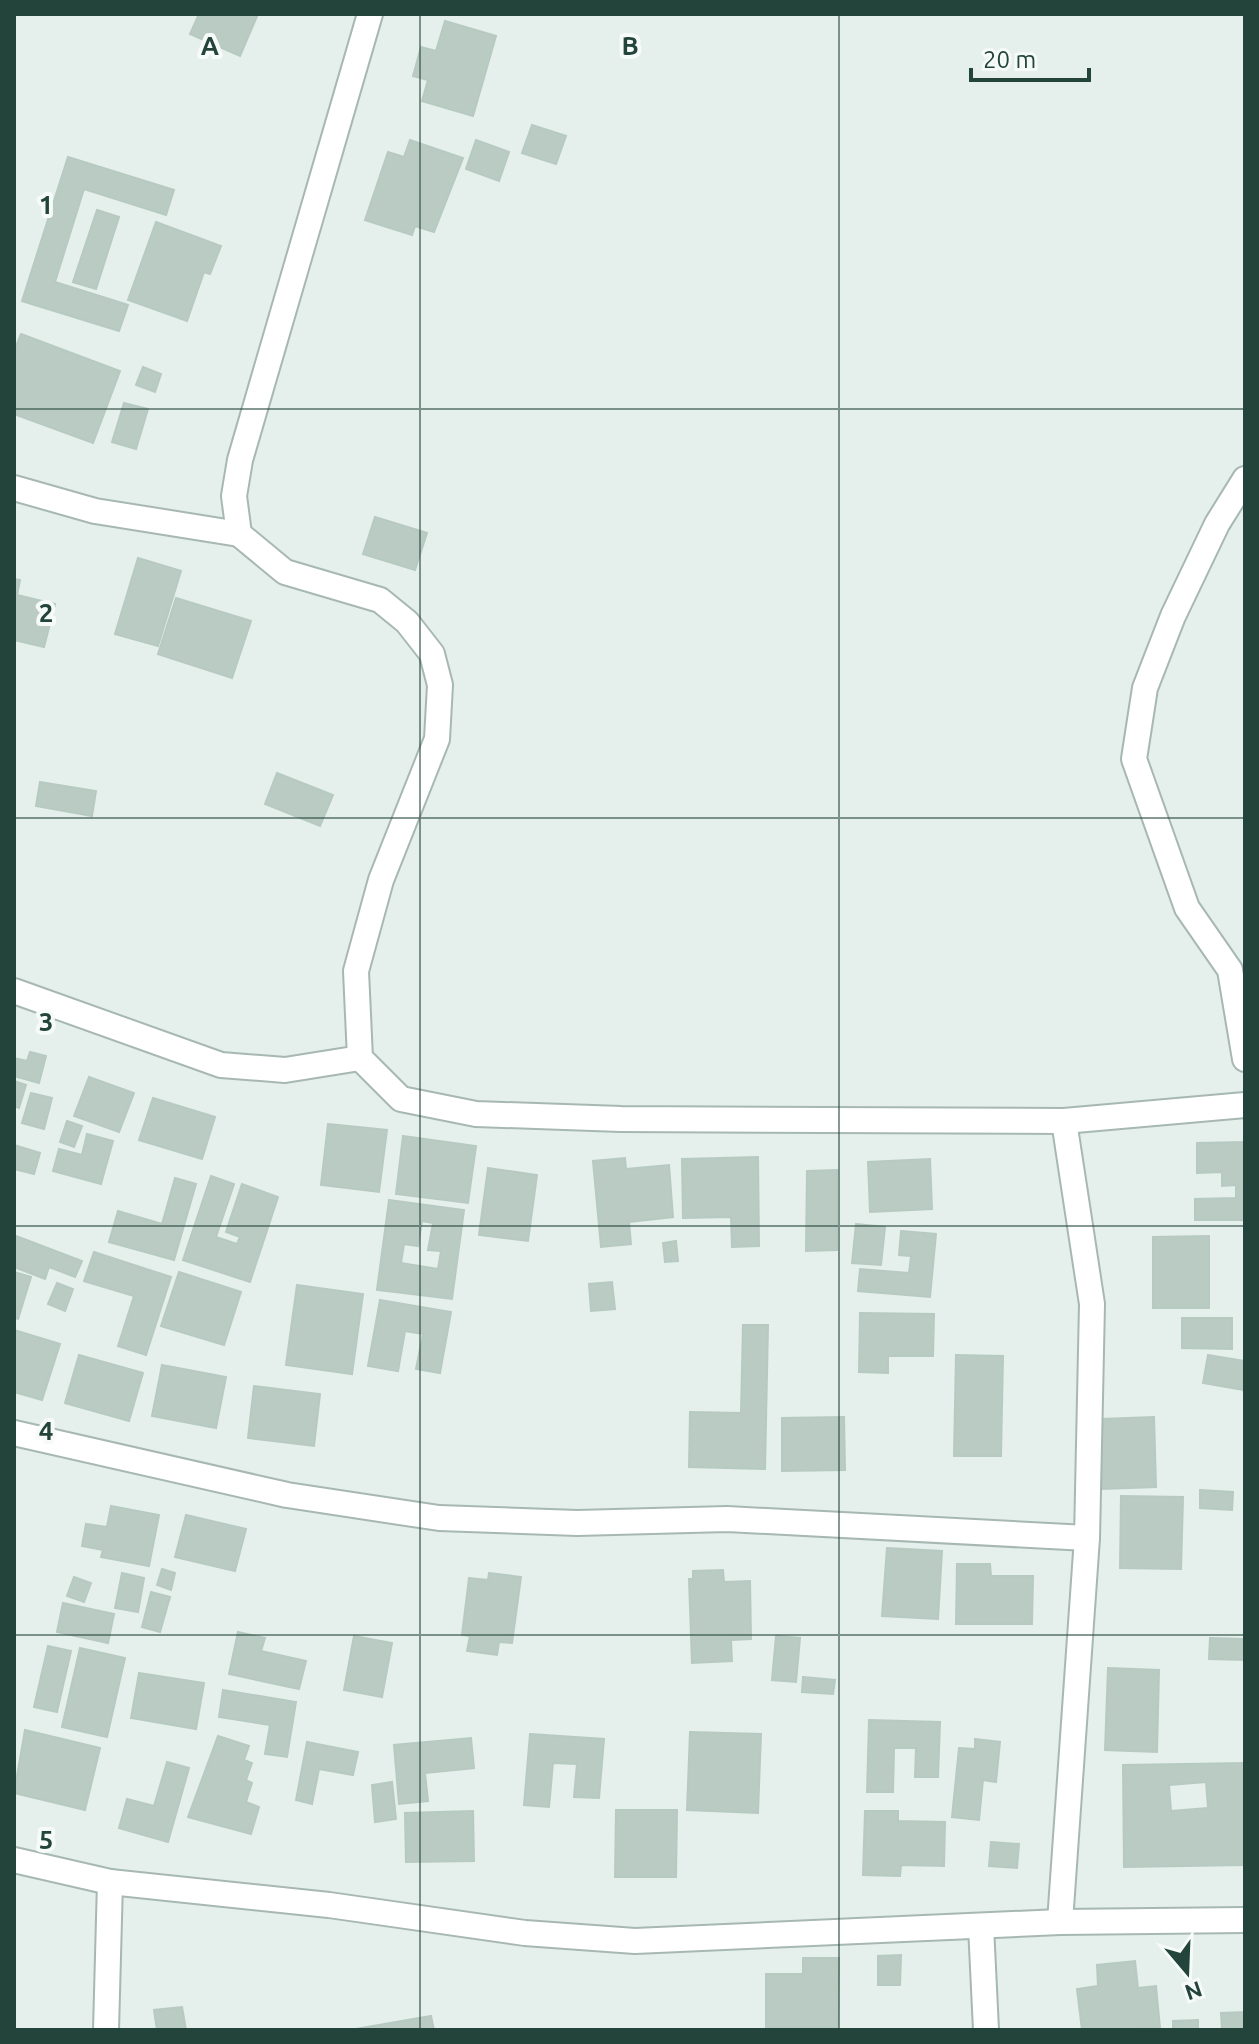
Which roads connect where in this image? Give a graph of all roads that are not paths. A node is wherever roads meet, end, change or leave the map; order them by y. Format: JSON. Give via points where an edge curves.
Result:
{"nodes":[{"id":1,"x":370,"y":14,"type":"edge"},
{"id":2,"x":1245,"y":479,"type":"edge"},
{"id":3,"x":14,"y":488,"type":"edge"},
{"id":4,"x":239,"y":534,"type":"junction"},
{"id":5,"x":14,"y":991,"type":"edge"},
{"id":6,"x":360,"y":1058,"type":"junction"},
{"id":7,"x":1245,"y":1059,"type":"edge"},
{"id":8,"x":1245,"y":1105,"type":"edge"},
{"id":9,"x":1064,"y":1121,"type":"junction"},
{"id":10,"x":14,"y":1433,"type":"edge"},
{"id":11,"x":1087,"y":1538,"type":"junction"},
{"id":12,"x":14,"y":1860,"type":"edge"},
{"id":13,"x":110,"y":1882,"type":"junction"},
{"id":14,"x":1245,"y":1920,"type":"edge"},
{"id":15,"x":1060,"y":1922,"type":"junction"},
{"id":16,"x":981,"y":1926,"type":"junction"},
{"id":17,"x":106,"y":2030,"type":"edge"},
{"id":18,"x":986,"y":2030,"type":"edge"}],
"edges":[{"from":1,"to":4,"type":"street","via":[[240,460],[234,496]]},
{"from":2,"to":7,"type":"street","via":[[1173,616],[1145,688],[1134,759],[1187,908],[1230,970]]},
{"from":3,"to":4,"type":"street","via":[[95,511]]},
{"from":4,"to":6,"type":"street","via":[[285,572],[380,600],[407,622],[432,654],[440,685],[437,739],[381,880],[356,971]]},
{"from":5,"to":6,"type":"street","via":[[221,1065],[285,1070]]},
{"from":6,"to":9,"type":"street","via":[[401,1099],[476,1114]]},
{"from":8,"to":9,"type":"street"},
{"from":9,"to":11,"type":"street","via":[[1092,1304]]},
{"from":10,"to":11,"type":"street","via":[[287,1495],[439,1518],[577,1523],[727,1519]]},
{"from":11,"to":15,"type":"street"},
{"from":12,"to":13,"type":"street"},
{"from":13,"to":16,"type":"street","via":[[525,1933],[635,1941]]},
{"from":13,"to":17,"type":"street"},
{"from":14,"to":15,"type":"street"},
{"from":15,"to":16,"type":"street"},
{"from":16,"to":18,"type":"street"}]}
